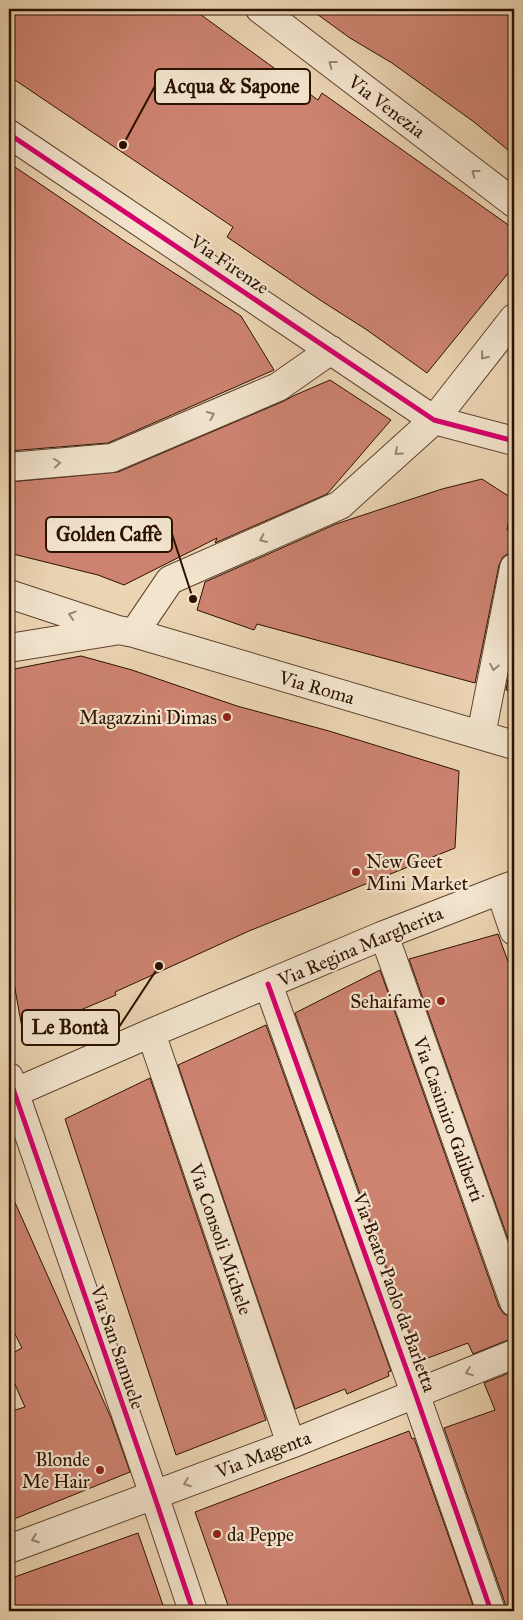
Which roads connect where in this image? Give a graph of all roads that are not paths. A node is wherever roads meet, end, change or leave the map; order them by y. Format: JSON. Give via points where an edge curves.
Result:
{"nodes":[{"id":1,"x":260,"y":9,"type":"edge"},
{"id":2,"x":9,"y":134,"type":"edge"},
{"id":3,"x":514,"y":203,"type":"edge"},
{"id":4,"x":514,"y":318,"type":"edge"},
{"id":5,"x":331,"y":350,"type":"junction"},
{"id":6,"x":434,"y":420,"type":"junction"},
{"id":7,"x":514,"y":441,"type":"edge"},
{"id":8,"x":9,"y":467,"type":"edge"},
{"id":9,"x":514,"y":568,"type":"edge"},
{"id":10,"x":9,"y":594,"type":"edge"},
{"id":11,"x":126,"y":632,"type":"junction"},
{"id":12,"x":9,"y":648,"type":"edge"},
{"id":13,"x":481,"y":735,"type":"junction"},
{"id":14,"x":514,"y":745,"type":"edge"},
{"id":15,"x":507,"y":887,"type":"edge"},
{"id":16,"x":514,"y":931,"type":"edge"},
{"id":17,"x":384,"y":936,"type":"junction"},
{"id":18,"x":268,"y":984,"type":"junction"},
{"id":19,"x":151,"y":1033,"type":"junction"},
{"id":20,"x":11,"y":1088,"type":"edge"},
{"id":21,"x":514,"y":1302,"type":"edge"},
{"id":22,"x":514,"y":1354,"type":"edge"},
{"id":23,"x":415,"y":1393,"type":"junction"},
{"id":24,"x":291,"y":1444,"type":"junction"},
{"id":25,"x":154,"y":1495,"type":"junction"},
{"id":26,"x":9,"y":1549,"type":"edge"},
{"id":27,"x":193,"y":1611,"type":"edge"},
{"id":28,"x":490,"y":1611,"type":"edge"}],
"edges":[{"from":3,"to":1,"type":"street","name":"Via Venezia","one_way":true},
{"from":2,"to":5,"type":"street","name":"Via Firenze"},
{"from":4,"to":6,"type":"street","one_way":true},
{"from":5,"to":6,"type":"street","name":"Via Firenze"},
{"from":8,"to":5,"type":"street","one_way":true,"via":[[112,458],[278,386]]},
{"from":6,"to":7,"type":"street","name":"Via Firenze"},
{"from":6,"to":11,"type":"street","one_way":true,"via":[[340,505],[170,580]]},
{"from":9,"to":13,"type":"street","one_way":true},
{"from":11,"to":10,"type":"street","name":"Via Roma","one_way":true},
{"from":11,"to":12,"type":"street","name":"Via Roma"},
{"from":11,"to":13,"type":"street","name":"Via Roma"},
{"from":13,"to":14,"type":"street","name":"Via Roma"},
{"from":15,"to":16,"type":"street"},
{"from":15,"to":17,"type":"street","name":"Via Regina Margherita"},
{"from":17,"to":18,"type":"street","name":"Via Regina Margherita"},
{"from":17,"to":21,"type":"street","name":"Via Casimiro Galiberti"},
{"from":18,"to":19,"type":"street","name":"Via Regina Margherita"},
{"from":18,"to":23,"type":"street","name":"Via Beato Paolo da Barletta"},
{"from":19,"to":20,"type":"street","name":"Via Regina Margherita"},
{"from":19,"to":24,"type":"street","name":"Via Consoli Michele"},
{"from":20,"to":25,"type":"street","name":"Via San Samuele"},
{"from":22,"to":23,"type":"street","name":"Via Magenta","one_way":true},
{"from":23,"to":24,"type":"street","name":"Via Magenta"},
{"from":23,"to":28,"type":"street","name":"Via Beato Paolo da Barletta"},
{"from":24,"to":25,"type":"street","name":"Via Magenta","one_way":true},
{"from":25,"to":26,"type":"street","name":"Via Magenta","one_way":true},
{"from":25,"to":27,"type":"street","name":"Via San Samuele"}]}
